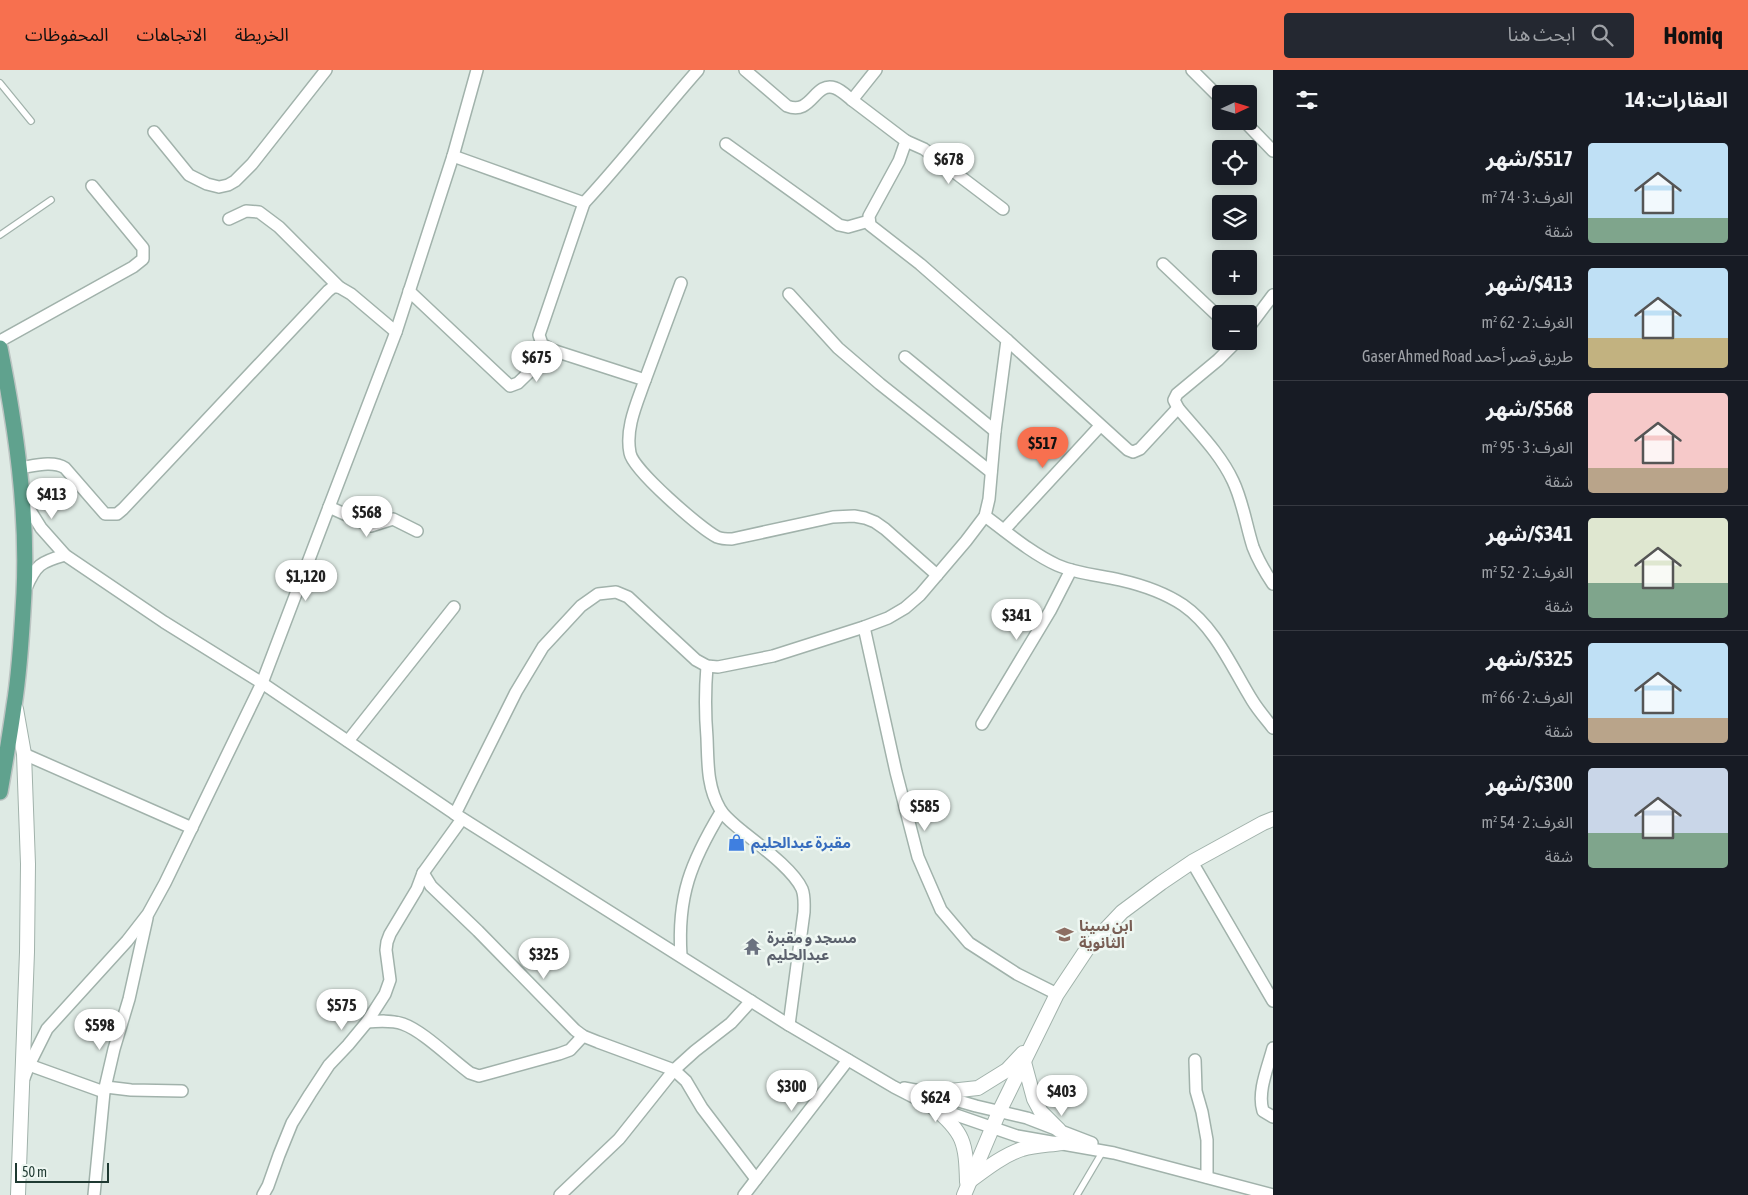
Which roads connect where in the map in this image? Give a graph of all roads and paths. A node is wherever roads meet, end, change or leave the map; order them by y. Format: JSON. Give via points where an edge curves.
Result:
{"nodes":[{"id":1,"x":326,"y":70,"type":"edge"},
{"id":2,"x":477,"y":70,"type":"edge"},
{"id":3,"x":698,"y":70,"type":"edge"},
{"id":4,"x":745,"y":70,"type":"edge"},
{"id":5,"x":876,"y":70,"type":"edge"},
{"id":6,"x":1192,"y":70,"type":"edge"},
{"id":7,"x":0,"y":83,"type":"edge"},
{"id":8,"x":1212,"y":90,"type":"edge"},
{"id":9,"x":852,"y":100,"type":"junction"},
{"id":10,"x":31,"y":121,"type":"dead end"},
{"id":11,"x":1253,"y":130,"type":"edge"},
{"id":12,"x":154,"y":132,"type":"dead end"},
{"id":13,"x":906,"y":141,"type":"junction"},
{"id":14,"x":726,"y":144,"type":"dead end"},
{"id":15,"x":1273,"y":151,"type":"edge"},
{"id":16,"x":453,"y":156,"type":"junction"},
{"id":17,"x":92,"y":186,"type":"dead end"},
{"id":18,"x":51,"y":200,"type":"dead end"},
{"id":19,"x":584,"y":202,"type":"junction"},
{"id":20,"x":1003,"y":209,"type":"dead end"},
{"id":21,"x":229,"y":219,"type":"dead end"},
{"id":22,"x":869,"y":222,"type":"junction"},
{"id":23,"x":0,"y":235,"type":"edge"},
{"id":24,"x":1163,"y":264,"type":"dead end"},
{"id":25,"x":681,"y":283,"type":"dead end"},
{"id":26,"x":339,"y":287,"type":"junction"},
{"id":27,"x":409,"y":291,"type":"junction"},
{"id":28,"x":789,"y":294,"type":"dead end"},
{"id":29,"x":1273,"y":295,"type":"edge"},
{"id":30,"x":1212,"y":310,"type":"edge"},
{"id":31,"x":1257,"y":316,"type":"edge"},
{"id":32,"x":396,"y":332,"type":"junction"},
{"id":33,"x":1007,"y":340,"type":"junction"},
{"id":34,"x":0,"y":341,"type":"edge"},
{"id":35,"x":0,"y":348,"type":"edge"},
{"id":36,"x":552,"y":350,"type":"junction"},
{"id":37,"x":1228,"y":350,"type":"edge"},
{"id":38,"x":905,"y":358,"type":"dead end"},
{"id":39,"x":645,"y":380,"type":"junction"},
{"id":40,"x":1178,"y":408,"type":"junction"},
{"id":41,"x":1100,"y":426,"type":"junction"},
{"id":42,"x":995,"y":431,"type":"junction"},
{"id":43,"x":19,"y":468,"type":"junction"},
{"id":44,"x":991,"y":472,"type":"junction"},
{"id":45,"x":22,"y":497,"type":"junction"},
{"id":46,"x":329,"y":507,"type":"junction"},
{"id":47,"x":984,"y":516,"type":"junction"},
{"id":48,"x":1004,"y":530,"type":"junction"},
{"id":49,"x":417,"y":531,"type":"dead end"},
{"id":50,"x":65,"y":555,"type":"junction"},
{"id":51,"x":1071,"y":570,"type":"junction"},
{"id":52,"x":937,"y":575,"type":"junction"},
{"id":53,"x":1273,"y":584,"type":"edge"},
{"id":54,"x":24,"y":592,"type":"junction"},
{"id":55,"x":454,"y":607,"type":"dead end"},
{"id":56,"x":864,"y":627,"type":"junction"},
{"id":57,"x":707,"y":666,"type":"junction"},
{"id":58,"x":262,"y":683,"type":"junction"},
{"id":59,"x":15,"y":704,"type":"junction"},
{"id":60,"x":982,"y":724,"type":"dead end"},
{"id":61,"x":1273,"y":728,"type":"edge"},
{"id":62,"x":348,"y":741,"type":"junction"},
{"id":63,"x":24,"y":754,"type":"junction"},
{"id":64,"x":0,"y":792,"type":"edge"},
{"id":65,"x":721,"y":812,"type":"junction"},
{"id":66,"x":459,"y":817,"type":"junction"},
{"id":67,"x":1273,"y":819,"type":"edge"},
{"id":68,"x":192,"y":828,"type":"junction"},
{"id":69,"x":1192,"y":862,"type":"junction"},
{"id":70,"x":423,"y":873,"type":"junction"},
{"id":71,"x":148,"y":914,"type":"junction"},
{"id":72,"x":681,"y":956,"type":"junction"},
{"id":73,"x":1057,"y":994,"type":"junction"},
{"id":74,"x":751,"y":1001,"type":"junction"},
{"id":75,"x":1273,"y":1001,"type":"edge"},
{"id":76,"x":367,"y":1022,"type":"junction"},
{"id":77,"x":790,"y":1025,"type":"junction"},
{"id":78,"x":583,"y":1036,"type":"junction"},
{"id":79,"x":1034,"y":1042,"type":"junction"},
{"id":80,"x":1273,"y":1048,"type":"edge"},
{"id":81,"x":848,"y":1060,"type":"junction"},
{"id":82,"x":1195,"y":1060,"type":"dead end"},
{"id":83,"x":1024,"y":1062,"type":"junction"},
{"id":84,"x":29,"y":1065,"type":"junction"},
{"id":85,"x":674,"y":1070,"type":"junction"},
{"id":86,"x":23,"y":1082,"type":"junction"},
{"id":87,"x":894,"y":1087,"type":"junction"},
{"id":88,"x":105,"y":1090,"type":"junction"},
{"id":89,"x":182,"y":1091,"type":"dead end"},
{"id":90,"x":931,"y":1093,"type":"junction"},
{"id":91,"x":933,"y":1107,"type":"junction"},
{"id":92,"x":999,"y":1112,"type":"junction"},
{"id":93,"x":1273,"y":1117,"type":"edge"},
{"id":94,"x":992,"y":1128,"type":"junction"},
{"id":95,"x":1060,"y":1136,"type":"junction"},
{"id":96,"x":1109,"y":1152,"type":"junction"},
{"id":97,"x":1207,"y":1177,"type":"junction"},
{"id":98,"x":756,"y":1179,"type":"junction"},
{"id":99,"x":967,"y":1188,"type":"edge"},
{"id":100,"x":18,"y":1195,"type":"edge"},
{"id":101,"x":94,"y":1195,"type":"edge"},
{"id":102,"x":263,"y":1195,"type":"edge"},
{"id":103,"x":560,"y":1195,"type":"edge"},
{"id":104,"x":744,"y":1195,"type":"edge"},
{"id":105,"x":1077,"y":1195,"type":"edge"},
{"id":106,"x":1273,"y":1195,"type":"edge"}],
"edges":[{"from":1,"to":12,"type":"street","via":[[252,164],[228,185],[207,184],[189,175]]},
{"from":2,"to":16,"type":"street"},
{"from":3,"to":19,"type":"street"},
{"from":4,"to":9,"type":"street","via":[[786,106],[794,109],[803,107],[828,87],[837,89]]},
{"from":5,"to":9,"type":"street"},
{"from":6,"to":8,"type":"street"},
{"from":7,"to":10,"type":"lane"},
{"from":9,"to":13,"type":"street"},
{"from":11,"to":15,"type":"street"},
{"from":13,"to":20,"type":"street","via":[[924,148]]},
{"from":13,"to":22,"type":"street"},
{"from":14,"to":22,"type":"street","via":[[839,225],[848,227]]},
{"from":16,"to":19,"type":"street"},
{"from":16,"to":27,"type":"street"},
{"from":17,"to":34,"type":"street","via":[[143,248],[143,259]]},
{"from":18,"to":23,"type":"lane"},
{"from":19,"to":36,"type":"street","via":[[540,335],[542,344]]},
{"from":21,"to":26,"type":"street","via":[[246,212],[259,212],[279,227]]},
{"from":22,"to":33,"type":"street"},
{"from":24,"to":30,"type":"street"},
{"from":25,"to":39,"type":"street"},
{"from":26,"to":32,"type":"street"},
{"from":26,"to":43,"type":"street","via":[[328,291],[117,514],[106,514],[60,464]]},
{"from":27,"to":32,"type":"street"},
{"from":27,"to":36,"type":"street","via":[[510,386],[518,383]]},
{"from":28,"to":44,"type":"street","via":[[838,348]]},
{"from":29,"to":31,"type":"street"},
{"from":32,"to":46,"type":"street"},
{"from":33,"to":41,"type":"street"},
{"from":33,"to":42,"type":"street"},
{"from":35,"to":43,"type":"main road"},
{"from":36,"to":39,"type":"street"},
{"from":37,"to":40,"type":"street","via":[[1177,394],[1174,400]]},
{"from":38,"to":42,"type":"street"},
{"from":39,"to":52,"type":"street","via":[[630,424],[628,438],[632,460],[642,473],[711,533],[732,539],[833,517],[860,516],[885,529]]},
{"from":40,"to":41,"type":"street","via":[[1140,449],[1133,452]]},
{"from":40,"to":53,"type":"street","via":[[1215,452],[1234,481],[1258,560]]},
{"from":41,"to":48,"type":"street"},
{"from":42,"to":44,"type":"street"},
{"from":43,"to":45,"type":"main road"},
{"from":44,"to":47,"type":"street"},
{"from":45,"to":50,"type":"street","via":[[41,528]]},
{"from":45,"to":54,"type":"main road"},
{"from":46,"to":49,"type":"street","via":[[371,526],[394,519]]},
{"from":46,"to":58,"type":"street"},
{"from":47,"to":48,"type":"street"},
{"from":47,"to":52,"type":"street"},
{"from":48,"to":51,"type":"street","via":[[1057,565]]},
{"from":50,"to":54,"type":"street","via":[[39,564]]},
{"from":50,"to":58,"type":"street"},
{"from":51,"to":60,"type":"street"},
{"from":51,"to":61,"type":"street","via":[[1160,592],[1185,606],[1205,626]]},
{"from":52,"to":56,"type":"street","via":[[905,608]]},
{"from":54,"to":59,"type":"main road"},
{"from":55,"to":62,"type":"street"},
{"from":56,"to":57,"type":"street","via":[[773,656],[718,667]]},
{"from":56,"to":73,"type":"street","via":[[918,857],[941,910],[969,943],[1017,974]]},
{"from":57,"to":65,"type":"street","via":[[705,697],[709,782]]},
{"from":57,"to":66,"type":"street","via":[[696,660],[628,597],[616,592],[598,594],[581,606],[543,647],[516,692]]},
{"from":58,"to":62,"type":"street"},
{"from":58,"to":68,"type":"street"},
{"from":59,"to":63,"type":"street"},
{"from":59,"to":64,"type":"main road"},
{"from":62,"to":66,"type":"street"},
{"from":63,"to":68,"type":"street"},
{"from":63,"to":86,"type":"street","via":[[28,864]]},
{"from":65,"to":72,"type":"street","via":[[703,842],[683,896],[679,931]]},
{"from":65,"to":77,"type":"street","via":[[797,880],[802,891],[804,912]]},
{"from":66,"to":70,"type":"street"},
{"from":66,"to":72,"type":"street"},
{"from":67,"to":69,"type":"street"},
{"from":68,"to":71,"type":"street"},
{"from":69,"to":73,"type":"street","via":[[1122,912],[1087,949]]},
{"from":69,"to":75,"type":"street"},
{"from":70,"to":76,"type":"street","via":[[390,934],[386,950],[390,980]]},
{"from":70,"to":78,"type":"street","via":[[431,886]]},
{"from":71,"to":84,"type":"street","via":[[47,1029]]},
{"from":71,"to":88,"type":"street"},
{"from":72,"to":74,"type":"street"},
{"from":73,"to":79,"type":"street"},
{"from":74,"to":77,"type":"street"},
{"from":74,"to":85,"type":"street","via":[[731,1023]]},
{"from":76,"to":78,"type":"street","via":[[402,1023],[470,1073],[479,1076],[565,1052]]},
{"from":76,"to":102,"type":"street","via":[[329,1066],[292,1123]]},
{"from":77,"to":81,"type":"street"},
{"from":78,"to":85,"type":"street"},
{"from":79,"to":83,"type":"street"},
{"from":79,"to":90,"type":"street","via":[[1007,1070],[978,1088]]},
{"from":80,"to":93,"type":"street","via":[[1261,1105],[1263,1111]]},
{"from":81,"to":87,"type":"street"},
{"from":81,"to":98,"type":"street"},
{"from":82,"to":97,"type":"street","via":[[1196,1091],[1207,1140]]},
{"from":83,"to":92,"type":"street"},
{"from":83,"to":95,"type":"street","via":[[1034,1100]]},
{"from":84,"to":86,"type":"street"},
{"from":84,"to":88,"type":"street"},
{"from":85,"to":98,"type":"street","via":[[686,1081],[702,1108]]},
{"from":85,"to":103,"type":"street","via":[[619,1139]]},
{"from":86,"to":100,"type":"street"},
{"from":87,"to":90,"type":"street"},
{"from":87,"to":91,"type":"street"},
{"from":88,"to":89,"type":"street"},
{"from":88,"to":101,"type":"street"},
{"from":90,"to":92,"type":"street"},
{"from":91,"to":94,"type":"street"},
{"from":91,"to":99,"type":"street","via":[[949,1120],[961,1137]]},
{"from":92,"to":94,"type":"street"},
{"from":92,"to":95,"type":"street","via":[[1027,1118]]},
{"from":94,"to":95,"type":"street","via":[[1016,1136]]},
{"from":94,"to":99,"type":"street"},
{"from":95,"to":96,"type":"street"},
{"from":95,"to":99,"type":"street","via":[[1016,1151],[993,1164]]},
{"from":96,"to":97,"type":"street"},
{"from":96,"to":105,"type":"lane"},
{"from":97,"to":106,"type":"street"},
{"from":98,"to":104,"type":"street"}]}
